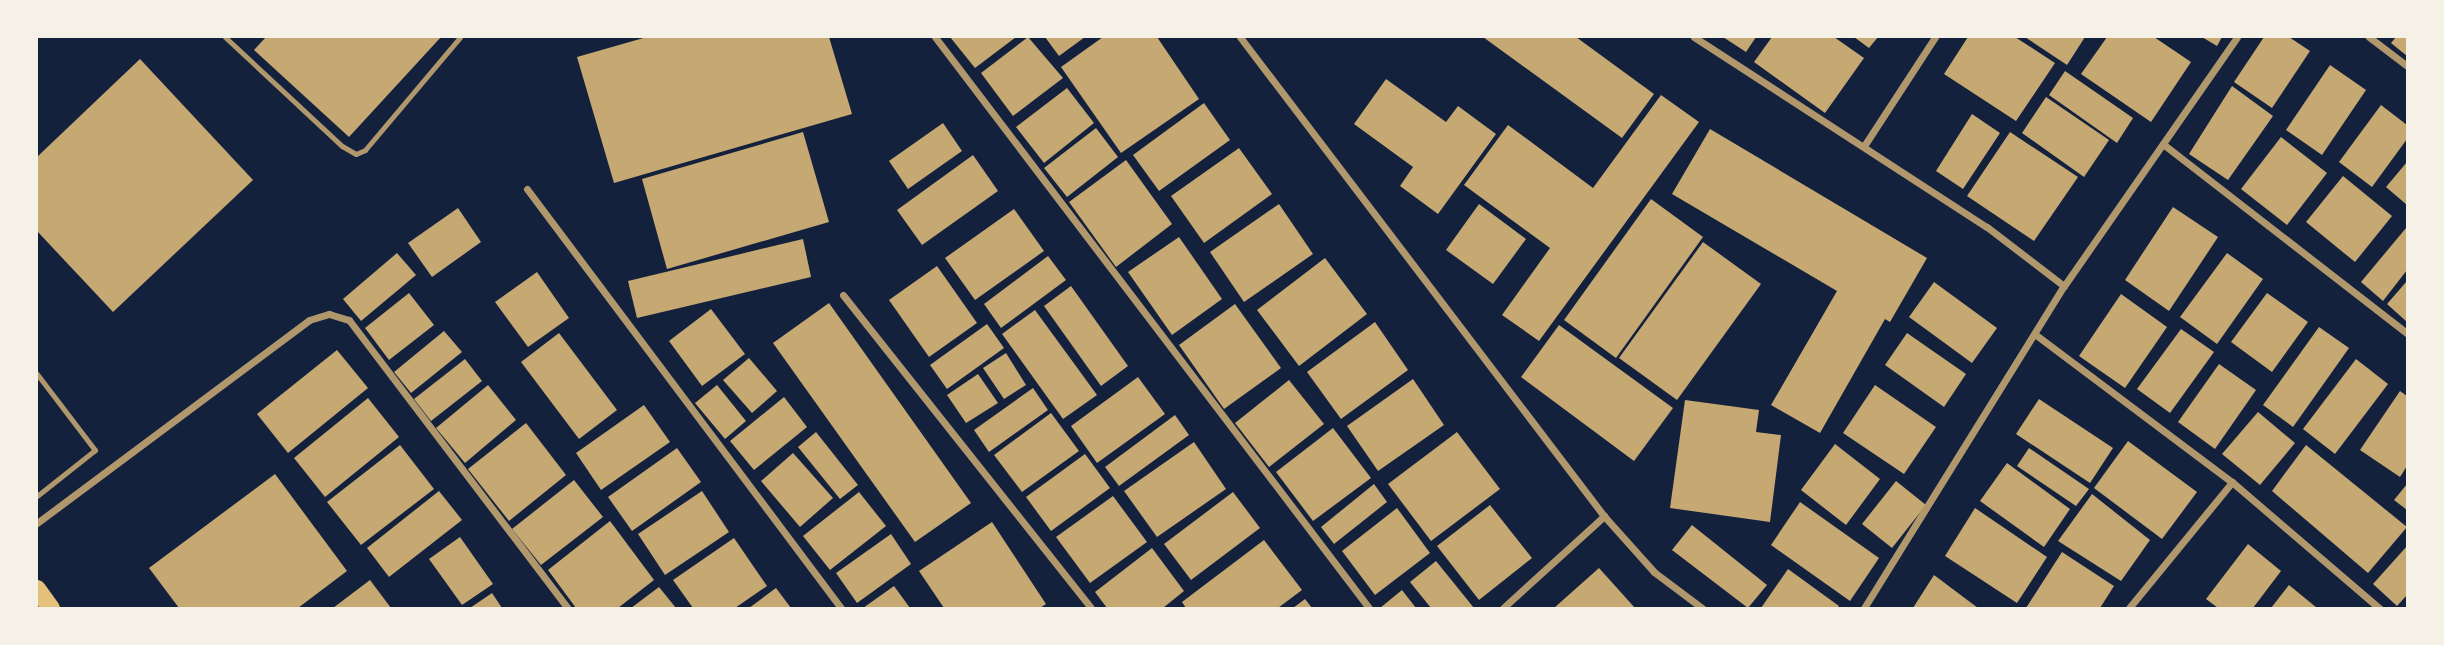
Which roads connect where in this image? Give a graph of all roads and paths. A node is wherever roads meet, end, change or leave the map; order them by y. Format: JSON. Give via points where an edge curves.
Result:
{"nodes":[{"id":1,"x":225,"y":37,"type":"edge"},
{"id":2,"x":460,"y":37,"type":"edge"},
{"id":3,"x":935,"y":37,"type":"edge"},
{"id":4,"x":1240,"y":37,"type":"edge"},
{"id":5,"x":1694,"y":37,"type":"edge"},
{"id":6,"x":1935,"y":37,"type":"edge"},
{"id":7,"x":2237,"y":37,"type":"edge"},
{"id":8,"x":2369,"y":37,"type":"edge"},
{"id":9,"x":2407,"y":66,"type":"edge"},
{"id":10,"x":2163,"y":144,"type":"junction"},
{"id":11,"x":1864,"y":146,"type":"junction"},
{"id":12,"x":527,"y":189,"type":"dead end"},
{"id":13,"x":2064,"y":286,"type":"junction"},
{"id":14,"x":843,"y":295,"type":"dead end"},
{"id":15,"x":2407,"y":333,"type":"edge"},
{"id":16,"x":2036,"y":335,"type":"junction"},
{"id":17,"x":37,"y":374,"type":"edge"},
{"id":18,"x":2232,"y":482,"type":"junction"},
{"id":19,"x":37,"y":496,"type":"edge"},
{"id":20,"x":1604,"y":516,"type":"junction"},
{"id":21,"x":37,"y":523,"type":"edge"},
{"id":22,"x":37,"y":589,"type":"edge"},
{"id":23,"x":51,"y":608,"type":"edge"},
{"id":24,"x":568,"y":608,"type":"edge"},
{"id":25,"x":841,"y":608,"type":"edge"},
{"id":26,"x":1091,"y":608,"type":"edge"},
{"id":27,"x":1369,"y":608,"type":"edge"},
{"id":28,"x":1503,"y":608,"type":"edge"},
{"id":29,"x":1702,"y":608,"type":"edge"},
{"id":30,"x":1864,"y":608,"type":"edge"},
{"id":31,"x":2129,"y":608,"type":"edge"},
{"id":32,"x":2379,"y":608,"type":"edge"}],
"edges":[{"from":1,"to":2,"type":"lane","via":[[356,154],[365,150]]},
{"from":3,"to":27,"type":"street"},
{"from":4,"to":20,"type":"street"},
{"from":5,"to":11,"type":"street"},
{"from":6,"to":11,"type":"street"},
{"from":7,"to":10,"type":"street"},
{"from":8,"to":9,"type":"street"},
{"from":10,"to":13,"type":"street"},
{"from":10,"to":15,"type":"street"},
{"from":11,"to":13,"type":"street","via":[[1987,227]]},
{"from":12,"to":25,"type":"street"},
{"from":13,"to":16,"type":"street"},
{"from":14,"to":26,"type":"street"},
{"from":16,"to":18,"type":"street"},
{"from":16,"to":30,"type":"street"},
{"from":17,"to":19,"type":"lane","via":[[95,450]]},
{"from":18,"to":31,"type":"street"},
{"from":18,"to":32,"type":"street"},
{"from":20,"to":28,"type":"street"},
{"from":20,"to":29,"type":"street","via":[[1654,572]]},
{"from":21,"to":24,"type":"street","via":[[309,320],[329,314],[349,320]]},
{"from":22,"to":23,"type":"main road"}]}
